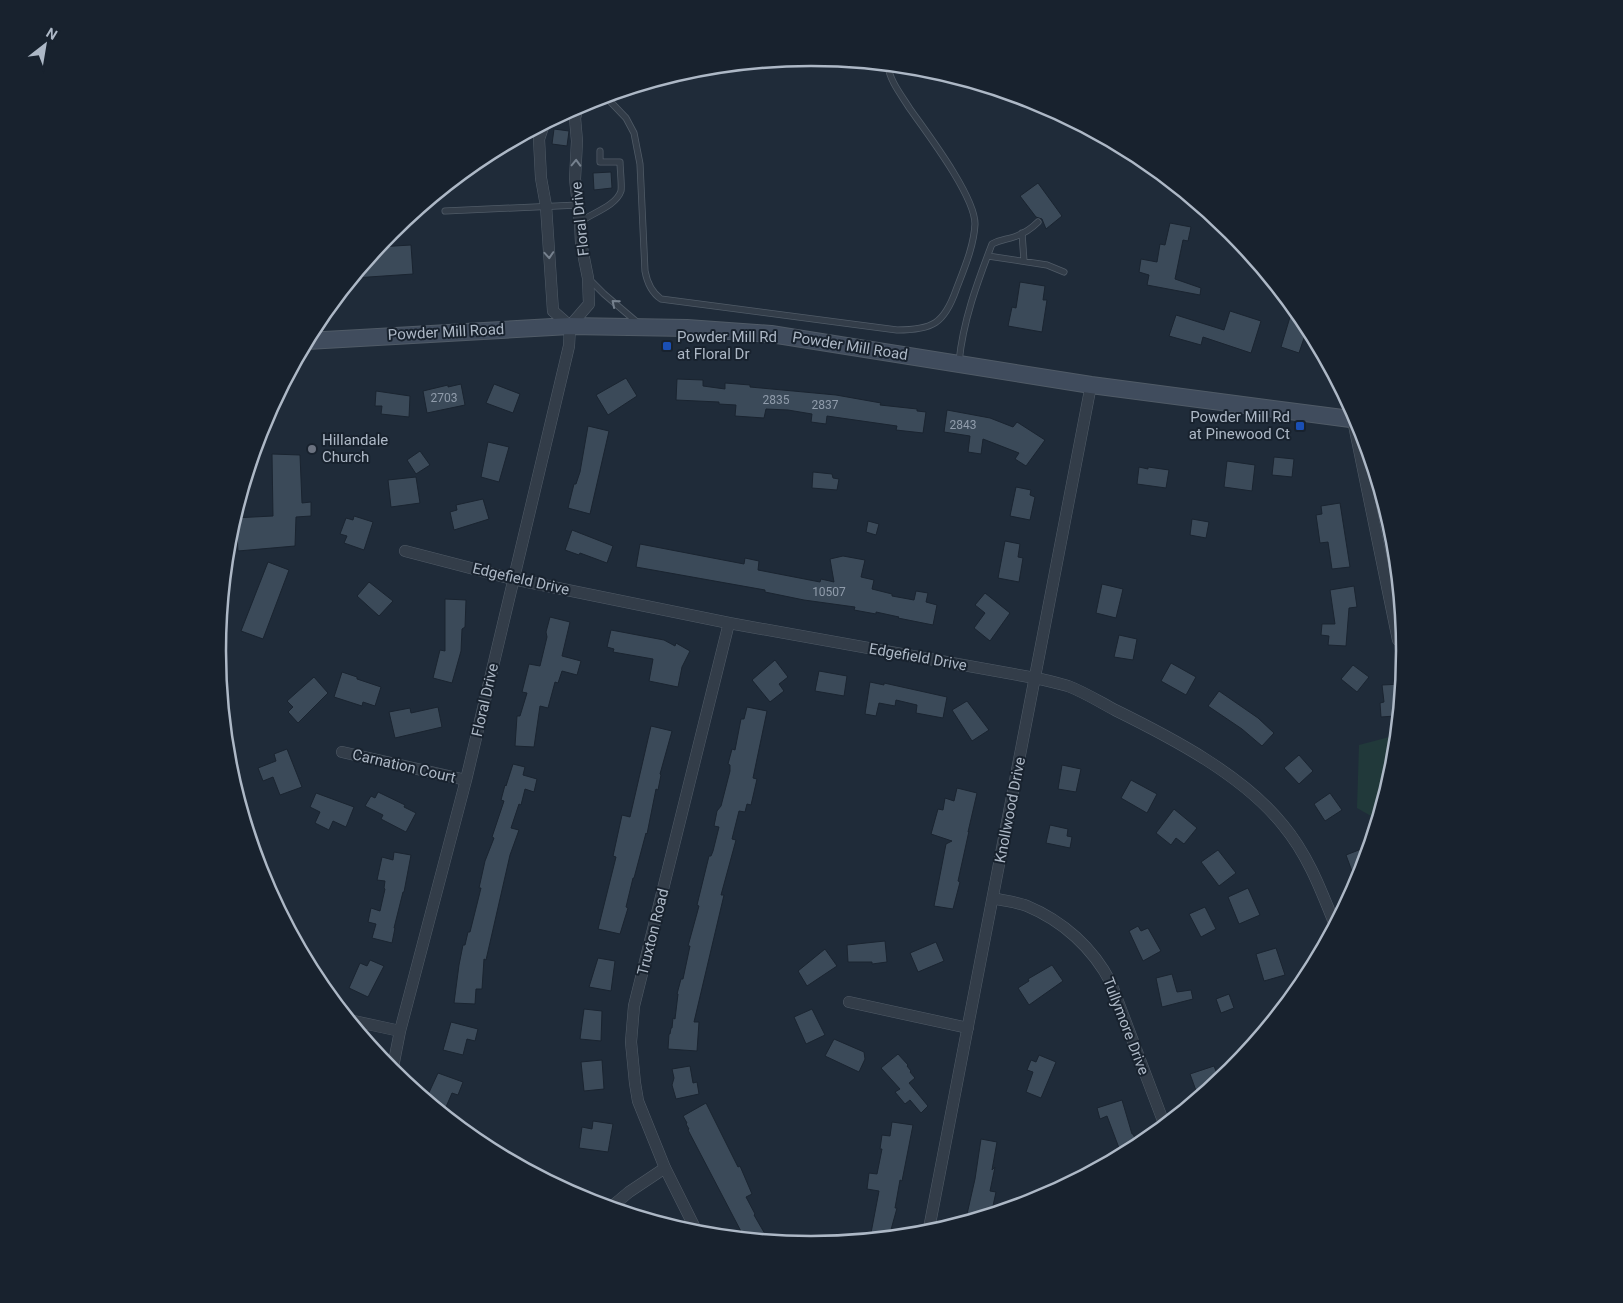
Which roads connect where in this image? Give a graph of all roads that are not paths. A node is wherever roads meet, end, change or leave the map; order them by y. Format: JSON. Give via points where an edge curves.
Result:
{"nodes":[{"id":1,"x":889,"y":71,"type":"edge"},
{"id":2,"x":611,"y":102,"type":"edge"},
{"id":3,"x":575,"y":117,"type":"edge"},
{"id":4,"x":541,"y":133,"type":"edge"},
{"id":5,"x":600,"y":151,"type":"dead end"},
{"id":6,"x":578,"y":205,"type":"junction"},
{"id":7,"x":546,"y":206,"type":"junction"},
{"id":8,"x":445,"y":211,"type":"dead end"},
{"id":9,"x":580,"y":222,"type":"junction"},
{"id":10,"x":1038,"y":222,"type":"dead end"},
{"id":11,"x":1022,"y":233,"type":"junction"},
{"id":12,"x":988,"y":256,"type":"junction"},
{"id":13,"x":1024,"y":261,"type":"junction"},
{"id":14,"x":1064,"y":272,"type":"dead end"},
{"id":15,"x":588,"y":278,"type":"junction"},
{"id":16,"x":570,"y":326,"type":"junction"},
{"id":17,"x":644,"y":327,"type":"junction"},
{"id":18,"x":316,"y":340,"type":"edge"},
{"id":19,"x":959,"y":364,"type":"junction"},
{"id":20,"x":1091,"y":385,"type":"junction"},
{"id":21,"x":1348,"y":419,"type":"edge"},
{"id":22,"x":1363,"y":454,"type":"edge"},
{"id":23,"x":405,"y":551,"type":"dead end"},
{"id":24,"x":513,"y":579,"type":"junction"},
{"id":25,"x":729,"y":624,"type":"junction"},
{"id":26,"x":1396,"y":628,"type":"edge"},
{"id":27,"x":1035,"y":678,"type":"junction"},
{"id":28,"x":342,"y":752,"type":"dead end"},
{"id":29,"x":466,"y":780,"type":"junction"},
{"id":30,"x":994,"y":898,"type":"junction"},
{"id":31,"x":1332,"y":918,"type":"edge"},
{"id":32,"x":849,"y":1002,"type":"dead end"},
{"id":33,"x":359,"y":1022,"type":"edge"},
{"id":34,"x":968,"y":1028,"type":"junction"},
{"id":35,"x":400,"y":1031,"type":"junction"},
{"id":36,"x":394,"y":1061,"type":"edge"},
{"id":37,"x":1163,"y":1120,"type":"edge"},
{"id":38,"x":665,"y":1168,"type":"junction"},
{"id":39,"x":616,"y":1203,"type":"edge"},
{"id":40,"x":694,"y":1225,"type":"edge"},
{"id":41,"x":930,"y":1225,"type":"edge"}],
"edges":[{"from":1,"to":2,"type":"lane","via":[[901,96],[965,193],[974,214],[969,254],[951,304],[933,324],[915,330],[662,299],[655,295],[645,271],[640,164],[634,133],[626,118]]},
{"from":6,"to":3,"type":"street","name":"Floral Drive","one_way":true},
{"from":4,"to":7,"type":"street","via":[[541,178]]},
{"from":5,"to":9,"type":"lane","via":[[600,162],[620,162],[620,191],[607,208]]},
{"from":6,"to":7,"type":"lane"},
{"from":6,"to":9,"type":"street","name":"Floral Drive"},
{"from":7,"to":8,"type":"lane"},
{"from":7,"to":16,"type":"street","one_way":true,"via":[[552,311]]},
{"from":9,"to":15,"type":"street","name":"Floral Drive","via":[[580,243]]},
{"from":10,"to":11,"type":"lane"},
{"from":11,"to":12,"type":"lane","via":[[992,244]]},
{"from":11,"to":13,"type":"lane"},
{"from":12,"to":13,"type":"lane"},
{"from":12,"to":19,"type":"lane","via":[[966,318]]},
{"from":13,"to":14,"type":"lane","via":[[1047,264]]},
{"from":15,"to":16,"type":"street","name":"Floral Drive","via":[[589,304]]},
{"from":17,"to":15,"type":"lane","one_way":true},
{"from":16,"to":17,"type":"main road","name":"Powder Mill Road"},
{"from":16,"to":18,"type":"main road","name":"Powder Mill Road"},
{"from":16,"to":24,"type":"street","name":"Floral Drive","via":[[569,346]]},
{"from":17,"to":19,"type":"main road","name":"Powder Mill Road","via":[[771,334]]},
{"from":19,"to":20,"type":"main road","name":"Powder Mill Road"},
{"from":20,"to":21,"type":"main road","name":"Powder Mill Road"},
{"from":20,"to":27,"type":"street","name":"Knollwood Drive"},
{"from":22,"to":26,"type":"street"},
{"from":23,"to":24,"type":"street","name":"Edgefield Drive"},
{"from":24,"to":25,"type":"street","name":"Edgefield Drive"},
{"from":24,"to":29,"type":"street","name":"Floral Drive"},
{"from":25,"to":27,"type":"street","name":"Edgefield Drive"},
{"from":25,"to":38,"type":"street","name":"Truxton Road","via":[[631,1028],[638,1101]]},
{"from":27,"to":30,"type":"street","name":"Knollwood Drive"},
{"from":27,"to":31,"type":"street","name":"Edgefield Drive","via":[[1069,686],[1150,727],[1246,788],[1278,819],[1304,854]]},
{"from":28,"to":29,"type":"street","name":"Carnation Court"},
{"from":29,"to":35,"type":"street","name":"Floral Drive"},
{"from":30,"to":34,"type":"street","name":"Knollwood Drive"},
{"from":30,"to":37,"type":"street","name":"Tullymore Drive","via":[[1026,906],[1061,923],[1099,961],[1111,982]]},
{"from":32,"to":34,"type":"street"},
{"from":33,"to":35,"type":"street"},
{"from":34,"to":41,"type":"street","name":"Knollwood Drive"},
{"from":35,"to":36,"type":"street","name":"Floral Drive"},
{"from":38,"to":39,"type":"street"},
{"from":38,"to":40,"type":"street","name":"Truxton Road"}]}
